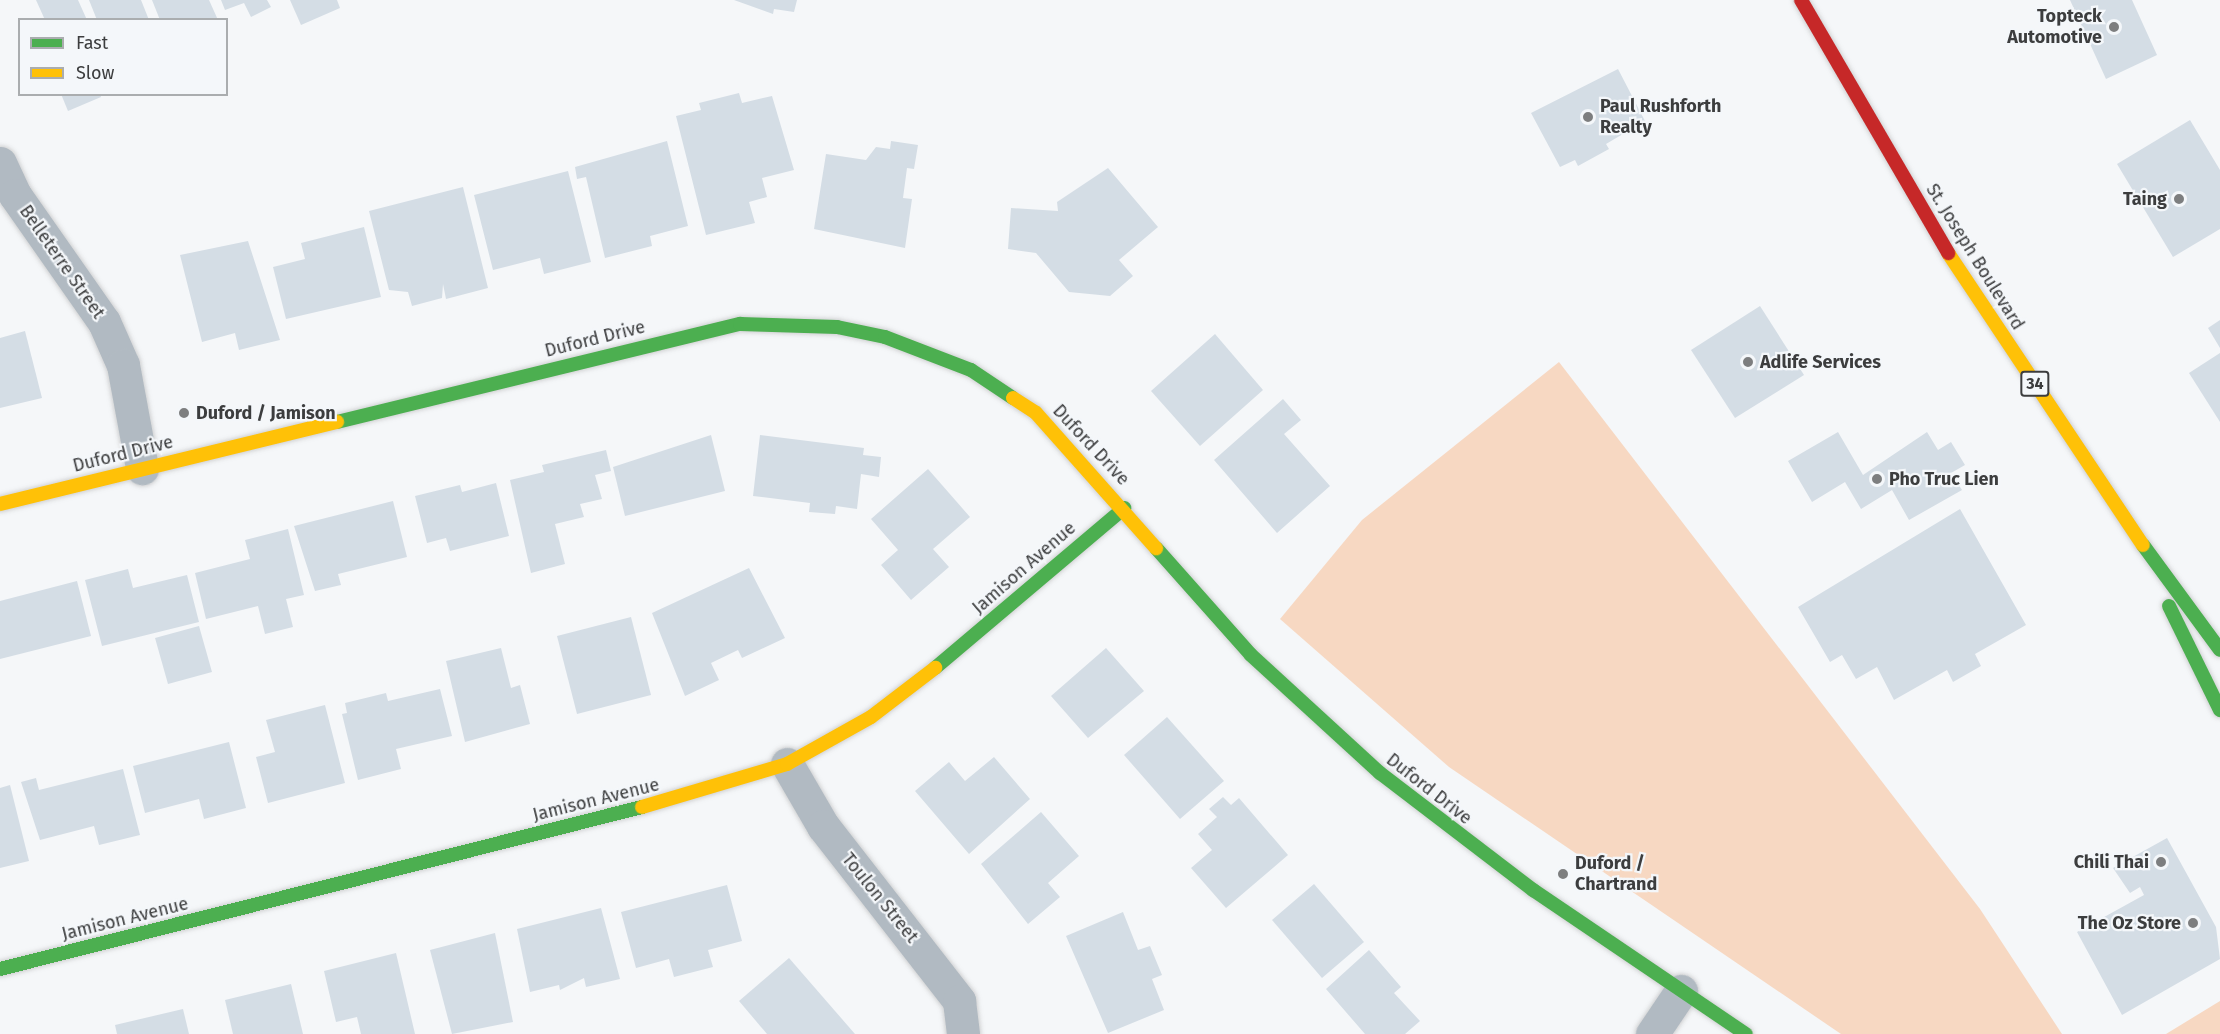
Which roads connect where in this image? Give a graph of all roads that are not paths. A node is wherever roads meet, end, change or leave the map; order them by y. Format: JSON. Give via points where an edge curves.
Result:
{"nodes":[{"id":1,"x":1801,"y":0,"type":"edge"},
{"id":2,"x":0,"y":163,"type":"edge"},
{"id":3,"x":142,"y":468,"type":"junction"},
{"id":4,"x":0,"y":504,"type":"edge"},
{"id":5,"x":1124,"y":508,"type":"junction"},
{"id":6,"x":2130,"y":526,"type":"junction"},
{"id":7,"x":2220,"y":650,"type":"edge"},
{"id":8,"x":2220,"y":710,"type":"edge"},
{"id":9,"x":787,"y":764,"type":"junction"},
{"id":10,"x":0,"y":969,"type":"edge"},
{"id":11,"x":1681,"y":991,"type":"junction"},
{"id":12,"x":963,"y":1034,"type":"edge"},
{"id":13,"x":1652,"y":1034,"type":"edge"},
{"id":14,"x":1746,"y":1034,"type":"edge"}],
"edges":[{"from":1,"to":6,"type":"street","name":"St. Joseph Boulevard","number":"34","via":[[1940,241]]},
{"from":2,"to":3,"type":"street","name":"Belleterre Street","via":[[15,195],[104,322],[123,364]]},
{"from":3,"to":4,"type":"street","name":"Duford Drive"},
{"from":3,"to":5,"type":"street","name":"Duford Drive","via":[[659,341],[740,324],[789,323],[885,337],[971,370],[1044,420]]},
{"from":5,"to":9,"type":"street","name":"Jamison Avenue","via":[[922,679],[871,717]]},
{"from":5,"to":11,"type":"street","name":"Duford Drive","via":[[1251,655],[1380,774],[1533,890]]},
{"from":6,"to":7,"type":"street","name":"St. Joseph Boulevard","number":"34"},
{"from":6,"to":8,"type":"street","name":"St. Joseph Boulevard","number":"34"},
{"from":9,"to":10,"type":"street","name":"Jamison Avenue","via":[[679,798]]},
{"from":9,"to":12,"type":"street","name":"Toulon Street","via":[[823,826],[959,1001]]},
{"from":11,"to":13,"type":"street"},
{"from":11,"to":14,"type":"street","name":"Duford Drive"}]}
